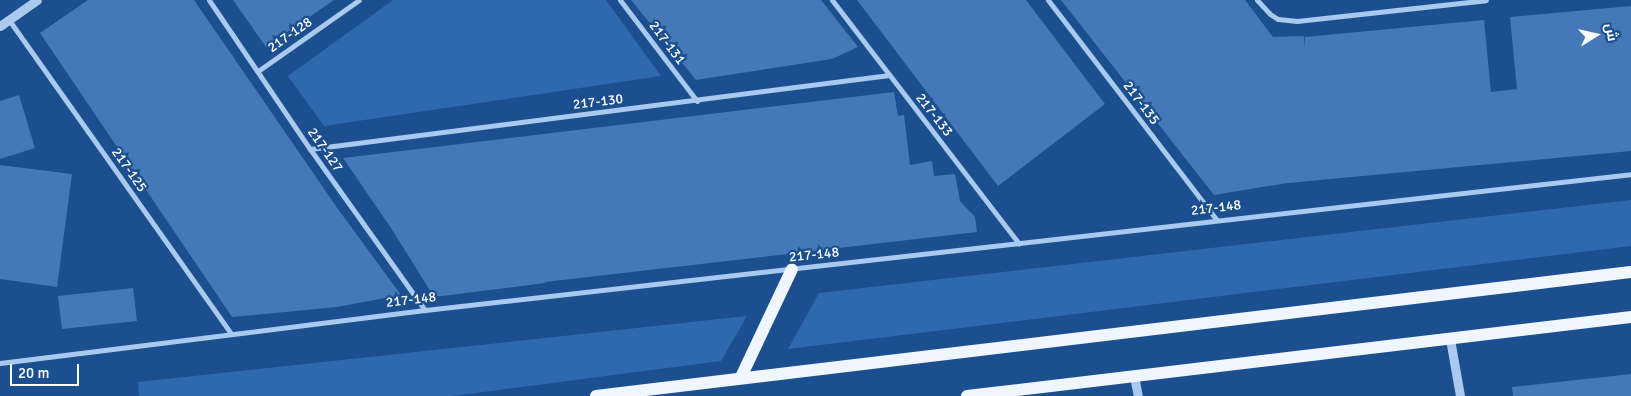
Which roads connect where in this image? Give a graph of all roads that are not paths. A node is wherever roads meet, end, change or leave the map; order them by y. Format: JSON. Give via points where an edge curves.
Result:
{"nodes":[{"id":1,"x":37,"y":0,"type":"edge"},
{"id":2,"x":209,"y":0,"type":"edge"},
{"id":3,"x":359,"y":0,"type":"edge"},
{"id":4,"x":620,"y":0,"type":"edge"},
{"id":5,"x":832,"y":0,"type":"edge"},
{"id":6,"x":1048,"y":0,"type":"edge"},
{"id":7,"x":1257,"y":0,"type":"edge"},
{"id":8,"x":1486,"y":0,"type":"edge"},
{"id":9,"x":1453,"y":2,"type":"edge"},
{"id":10,"x":9,"y":20,"type":"junction"},
{"id":11,"x":0,"y":26,"type":"edge"},
{"id":12,"x":258,"y":72,"type":"junction"},
{"id":13,"x":889,"y":75,"type":"junction"},
{"id":14,"x":697,"y":100,"type":"junction"},
{"id":15,"x":310,"y":149,"type":"junction"},
{"id":16,"x":1631,"y":174,"type":"edge"},
{"id":17,"x":1216,"y":219,"type":"junction"},
{"id":18,"x":1019,"y":244,"type":"junction"},
{"id":19,"x":792,"y":269,"type":"junction"},
{"id":20,"x":1631,"y":272,"type":"edge"},
{"id":21,"x":425,"y":310,"type":"junction"},
{"id":22,"x":1631,"y":317,"type":"edge"},
{"id":23,"x":231,"y":334,"type":"junction"},
{"id":24,"x":1450,"y":338,"type":"junction"},
{"id":25,"x":0,"y":363,"type":"edge"},
{"id":26,"x":1134,"y":376,"type":"junction"},
{"id":27,"x":741,"y":377,"type":"junction"},
{"id":28,"x":596,"y":396,"type":"edge"},
{"id":29,"x":967,"y":396,"type":"edge"},
{"id":30,"x":1138,"y":396,"type":"edge"},
{"id":31,"x":1460,"y":396,"type":"edge"}],
"edges":[{"from":1,"to":10,"type":"street"},
{"from":2,"to":12,"type":"street","name":"217-127"},
{"from":3,"to":12,"type":"street","name":"217-128"},
{"from":4,"to":14,"type":"street","name":"217-131"},
{"from":5,"to":13,"type":"street","name":"217-133"},
{"from":6,"to":17,"type":"street","name":"217-135"},
{"from":7,"to":9,"type":"street","via":[[1278,19],[1297,21]]},
{"from":8,"to":9,"type":"street"},
{"from":10,"to":11,"type":"street"},
{"from":10,"to":23,"type":"street","name":"217-125"},
{"from":12,"to":15,"type":"street","name":"217-127"},
{"from":13,"to":14,"type":"street","name":"217-130"},
{"from":13,"to":18,"type":"street","name":"217-133"},
{"from":14,"to":15,"type":"street","name":"217-130"},
{"from":15,"to":21,"type":"street","name":"217-127"},
{"from":16,"to":17,"type":"street","name":"217-148"},
{"from":17,"to":18,"type":"street","name":"217-148"},
{"from":18,"to":19,"type":"street","name":"217-148"},
{"from":19,"to":21,"type":"street","name":"217-148"},
{"from":19,"to":27,"type":"main road"},
{"from":20,"to":27,"type":"main road"},
{"from":21,"to":23,"type":"street","name":"217-148"},
{"from":22,"to":24,"type":"main road"},
{"from":23,"to":25,"type":"street","name":"217-148"},
{"from":24,"to":26,"type":"main road"},
{"from":24,"to":31,"type":"street"},
{"from":26,"to":29,"type":"main road"},
{"from":26,"to":30,"type":"street"},
{"from":27,"to":28,"type":"main road"}]}
